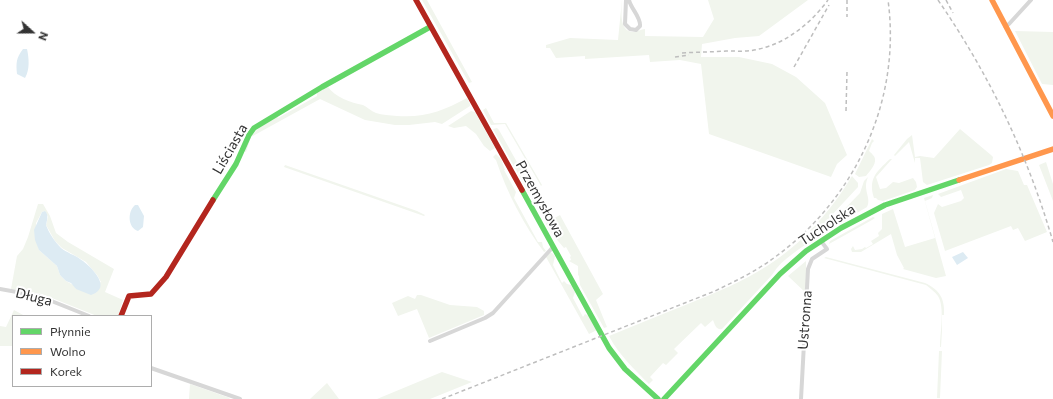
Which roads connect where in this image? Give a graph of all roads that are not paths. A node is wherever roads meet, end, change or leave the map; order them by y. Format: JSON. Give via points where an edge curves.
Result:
{"nodes":[{"id":1,"x":416,"y":0,"type":"edge"},
{"id":2,"x":628,"y":0,"type":"edge"},
{"id":3,"x":992,"y":0,"type":"edge"},
{"id":4,"x":1031,"y":0,"type":"edge"},
{"id":5,"x":1005,"y":26,"type":"junction"},
{"id":6,"x":430,"y":27,"type":"junction"},
{"id":7,"x":1053,"y":116,"type":"edge"},
{"id":8,"x":1053,"y":149,"type":"edge"},
{"id":9,"x":821,"y":241,"type":"junction"},
{"id":10,"x":553,"y":247,"type":"junction"},
{"id":11,"x":0,"y":289,"type":"edge"},
{"id":12,"x":86,"y":315,"type":"edge"},
{"id":13,"x":121,"y":315,"type":"edge"},
{"id":14,"x":430,"y":341,"type":"dead end"},
{"id":15,"x":152,"y":368,"type":"edge"},
{"id":16,"x":240,"y":399,"type":"edge"},
{"id":17,"x":658,"y":399,"type":"edge"},
{"id":18,"x":664,"y":399,"type":"edge"},
{"id":19,"x":801,"y":399,"type":"edge"}],
"edges":[{"from":1,"to":6,"type":"street","name":"Przemysłowa"},
{"from":2,"to":2,"type":"street","via":[[625,24],[636,30],[640,22]]},
{"from":3,"to":5,"type":"street"},
{"from":4,"to":5,"type":"street"},
{"from":5,"to":7,"type":"street"},
{"from":6,"to":10,"type":"street","name":"Przemysłowa"},
{"from":6,"to":13,"type":"street","name":"Liściasta","via":[[254,128],[236,164],[166,277],[151,294],[128,296]]},
{"from":8,"to":9,"type":"street","name":"Tucholska","via":[[885,206],[854,220]]},
{"from":9,"to":18,"type":"street","name":"Tucholska","via":[[776,279]]},
{"from":9,"to":19,"type":"street","name":"Ustronna","via":[[827,249],[812,259],[808,269]]},
{"from":10,"to":14,"type":"street","via":[[493,313]]},
{"from":10,"to":17,"type":"street","name":"Przemysłowa","via":[[616,358]]},
{"from":11,"to":12,"type":"street","name":"Długa","via":[[39,296]]},
{"from":15,"to":16,"type":"street"}]}
